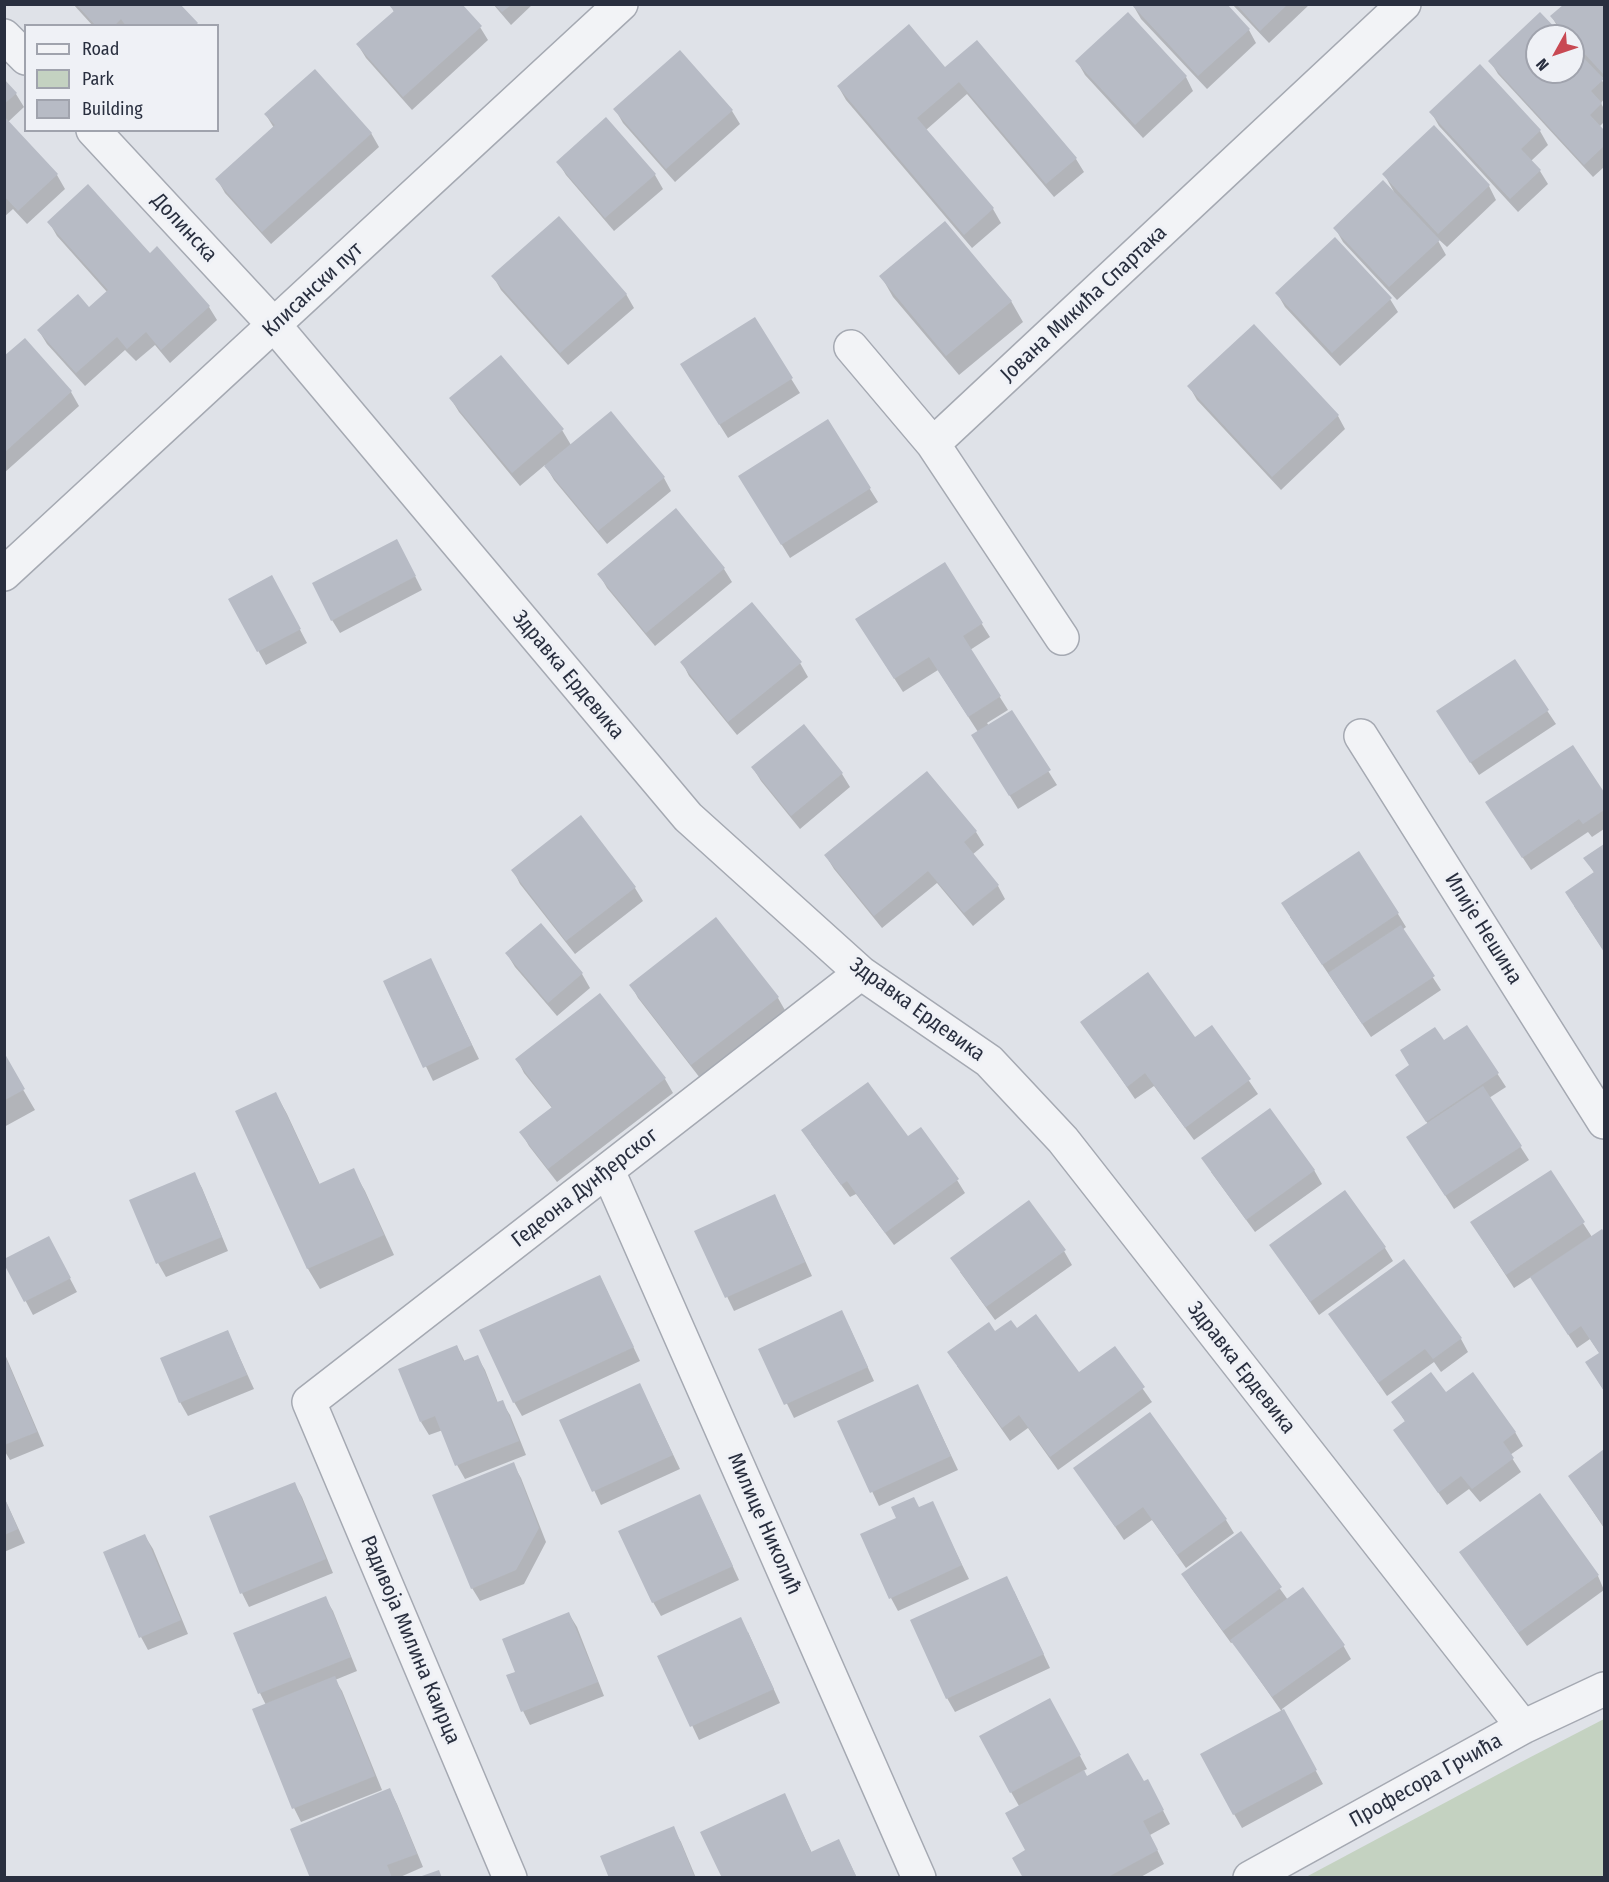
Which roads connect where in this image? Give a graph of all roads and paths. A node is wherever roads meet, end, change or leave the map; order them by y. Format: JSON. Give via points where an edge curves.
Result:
{"nodes":[{"id":1,"x":621,"y":4,"type":"edge"},
{"id":2,"x":1404,"y":4,"type":"edge"},
{"id":3,"x":4,"y":36,"type":"edge"},
{"id":4,"x":24,"y":56,"type":"edge"},
{"id":5,"x":95,"y":132,"type":"edge"},
{"id":6,"x":275,"y":326,"type":"junction"},
{"id":7,"x":851,"y":347,"type":"dead end"},
{"id":8,"x":933,"y":444,"type":"junction"},
{"id":9,"x":4,"y":574,"type":"edge"},
{"id":10,"x":1062,"y":638,"type":"dead end"},
{"id":11,"x":1361,"y":735,"type":"dead end"},
{"id":12,"x":861,"y":973,"type":"junction"},
{"id":13,"x":1605,"y":1122,"type":"edge"},
{"id":14,"x":608,"y":1171,"type":"junction"},
{"id":15,"x":309,"y":1402,"type":"joint"},
{"id":16,"x":1605,"y":1689,"type":"edge"},
{"id":17,"x":1523,"y":1728,"type":"junction"},
{"id":18,"x":510,"y":1878,"type":"edge"},
{"id":19,"x":919,"y":1878,"type":"edge"},
{"id":20,"x":1250,"y":1878,"type":"edge"}],
"edges":[{"from":1,"to":6,"type":"street","name":"Клисански пут"},
{"from":2,"to":8,"type":"street","name":"Јована Микића Спартака"},
{"from":3,"to":4,"type":"street"},
{"from":5,"to":6,"type":"street","name":"Долинска"},
{"from":6,"to":9,"type":"street","name":"Клисански пут"},
{"from":6,"to":12,"type":"street","name":"Здравка Ердевика","via":[[688,816]]},
{"from":7,"to":8,"type":"street"},
{"from":8,"to":10,"type":"street"},
{"from":11,"to":13,"type":"street","name":"Илије Нешина"},
{"from":12,"to":14,"type":"street","name":"Гедеона Дунђерског"},
{"from":12,"to":17,"type":"street","name":"Здравка Ердевика","via":[[989,1061],[1063,1140]]},
{"from":14,"to":15,"type":"street","name":"Гедеона Дунђерског"},
{"from":14,"to":19,"type":"street","name":"Милице Николић"},
{"from":15,"to":18,"type":"street","name":"Радивоја Милина Каирца"},
{"from":16,"to":17,"type":"street","name":"Професора Грчића"},
{"from":17,"to":20,"type":"street","name":"Професора Грчића"}]}
